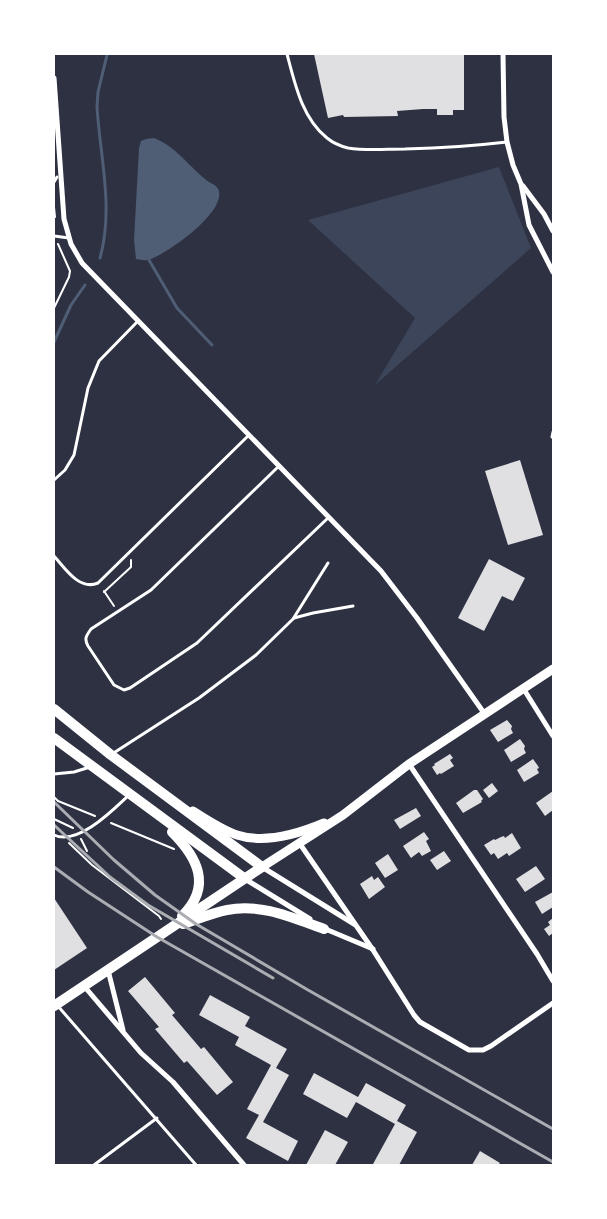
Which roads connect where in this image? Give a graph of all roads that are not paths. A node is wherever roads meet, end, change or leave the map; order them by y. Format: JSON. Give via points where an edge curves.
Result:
{"nodes":[{"id":1,"x":288,"y":54,"type":"edge"},
{"id":2,"x":502,"y":54,"type":"edge"},
{"id":3,"x":54,"y":78,"type":"edge"},
{"id":4,"x":508,"y":142,"type":"junction"},
{"id":5,"x":57,"y":176,"type":"edge"},
{"id":6,"x":54,"y":182,"type":"edge"},
{"id":7,"x":521,"y":184,"type":"junction"},
{"id":8,"x":553,"y":231,"type":"edge"},
{"id":9,"x":56,"y":236,"type":"edge"},
{"id":10,"x":69,"y":238,"type":"junction"},
{"id":11,"x":553,"y":272,"type":"edge"},
{"id":12,"x":138,"y":320,"type":"junction"},
{"id":13,"x":553,"y":432,"type":"edge"},
{"id":14,"x":250,"y":434,"type":"junction"},
{"id":15,"x":553,"y":437,"type":"edge"},
{"id":16,"x":280,"y":466,"type":"junction"},
{"id":17,"x":54,"y":480,"type":"edge"},
{"id":18,"x":329,"y":517,"type":"junction"},
{"id":19,"x":54,"y":556,"type":"edge"},
{"id":20,"x":328,"y":563,"type":"dead end"},
{"id":21,"x":353,"y":606,"type":"dead end"},
{"id":22,"x":293,"y":619,"type":"junction"},
{"id":23,"x":553,"y":669,"type":"edge"},
{"id":24,"x":522,"y":688,"type":"junction"},
{"id":25,"x":54,"y":709,"type":"edge"},
{"id":26,"x":484,"y":713,"type":"junction"},
{"id":27,"x":553,"y":736,"type":"edge"},
{"id":28,"x":54,"y":738,"type":"edge"},
{"id":29,"x":111,"y":754,"type":"junction"},
{"id":30,"x":409,"y":764,"type":"junction"},
{"id":31,"x":90,"y":766,"type":"junction"},
{"id":32,"x":54,"y":774,"type":"edge"},
{"id":33,"x":160,"y":792,"type":"junction"},
{"id":34,"x":129,"y":795,"type":"junction"},
{"id":35,"x":150,"y":810,"type":"junction"},
{"id":36,"x":343,"y":815,"type":"junction"},
{"id":37,"x":54,"y":835,"type":"edge"},
{"id":38,"x":300,"y":844,"type":"junction"},
{"id":39,"x":262,"y":867,"type":"junction"},
{"id":40,"x":244,"y":878,"type":"junction"},
{"id":41,"x":357,"y":926,"type":"junction"},
{"id":42,"x":324,"y":929,"type":"junction"},
{"id":43,"x":166,"y":931,"type":"junction"},
{"id":44,"x":373,"y":950,"type":"junction"},
{"id":45,"x":108,"y":969,"type":"junction"},
{"id":46,"x":553,"y":981,"type":"edge"},
{"id":47,"x":84,"y":986,"type":"junction"},
{"id":48,"x":553,"y":1003,"type":"edge"},
{"id":49,"x":55,"y":1005,"type":"edge"},
{"id":50,"x":123,"y":1033,"type":"junction"},
{"id":51,"x":156,"y":1118,"type":"junction"},
{"id":52,"x":94,"y":1165,"type":"edge"},
{"id":53,"x":196,"y":1165,"type":"edge"},
{"id":54,"x":244,"y":1165,"type":"edge"}],
"edges":[{"from":1,"to":4,"type":"lane","via":[[296,88],[316,127],[328,139],[347,148],[459,147]]},
{"from":2,"to":4,"type":"street"},
{"from":3,"to":5,"type":"street"},
{"from":4,"to":7,"type":"street"},
{"from":5,"to":6,"type":"lane"},
{"from":5,"to":10,"type":"street"},
{"from":7,"to":8,"type":"street"},
{"from":7,"to":11,"type":"street","via":[[529,225]]},
{"from":9,"to":10,"type":"lane"},
{"from":10,"to":12,"type":"street","via":[[82,263]]},
{"from":12,"to":14,"type":"street"},
{"from":12,"to":17,"type":"lane","via":[[99,361],[88,388],[74,455],[66,470]]},
{"from":13,"to":15,"type":"lane"},
{"from":14,"to":16,"type":"street"},
{"from":14,"to":19,"type":"lane","via":[[98,583],[92,586],[79,582]]},
{"from":16,"to":18,"type":"street"},
{"from":16,"to":18,"type":"lane","via":[[151,590],[86,635],[85,641],[114,685],[124,690],[130,688],[197,643]]},
{"from":18,"to":26,"type":"street","via":[[381,572]]},
{"from":20,"to":22,"type":"lane"},
{"from":21,"to":22,"type":"lane"},
{"from":22,"to":29,"type":"lane","via":[[249,661],[200,698]]},
{"from":23,"to":24,"type":"main road"},
{"from":24,"to":26,"type":"main road"},
{"from":24,"to":27,"type":"street"},
{"from":25,"to":29,"type":"main road"},
{"from":26,"to":30,"type":"main road"},
{"from":28,"to":31,"type":"main road"},
{"from":29,"to":33,"type":"main road"},
{"from":30,"to":36,"type":"main road"},
{"from":30,"to":46,"type":"street"},
{"from":31,"to":32,"type":"lane"},
{"from":31,"to":34,"type":"main road"},
{"from":33,"to":36,"type":"main road","via":[[239,835],[263,838],[291,834]]},
{"from":33,"to":39,"type":"main road"},
{"from":34,"to":35,"type":"main road"},
{"from":34,"to":37,"type":"lane","via":[[101,821],[75,834]]},
{"from":35,"to":40,"type":"main road"},
{"from":35,"to":43,"type":"main road","via":[[190,850],[199,874],[194,901]]},
{"from":36,"to":38,"type":"main road"},
{"from":38,"to":39,"type":"main road"},
{"from":38,"to":41,"type":"street"},
{"from":39,"to":40,"type":"main road"},
{"from":39,"to":41,"type":"street"},
{"from":40,"to":42,"type":"street"},
{"from":40,"to":43,"type":"main road"},
{"from":41,"to":44,"type":"street"},
{"from":42,"to":43,"type":"main road","via":[[285,915],[248,908],[210,914]]},
{"from":42,"to":44,"type":"street"},
{"from":43,"to":45,"type":"main road"},
{"from":44,"to":48,"type":"street","via":[[420,1022],[462,1047],[476,1051],[491,1046]]},
{"from":45,"to":47,"type":"main road"},
{"from":45,"to":50,"type":"street"},
{"from":47,"to":49,"type":"main road"},
{"from":47,"to":50,"type":"street"},
{"from":49,"to":51,"type":"lane"},
{"from":50,"to":54,"type":"street","via":[[173,1082]]},
{"from":51,"to":52,"type":"lane"},
{"from":51,"to":53,"type":"lane"}]}
